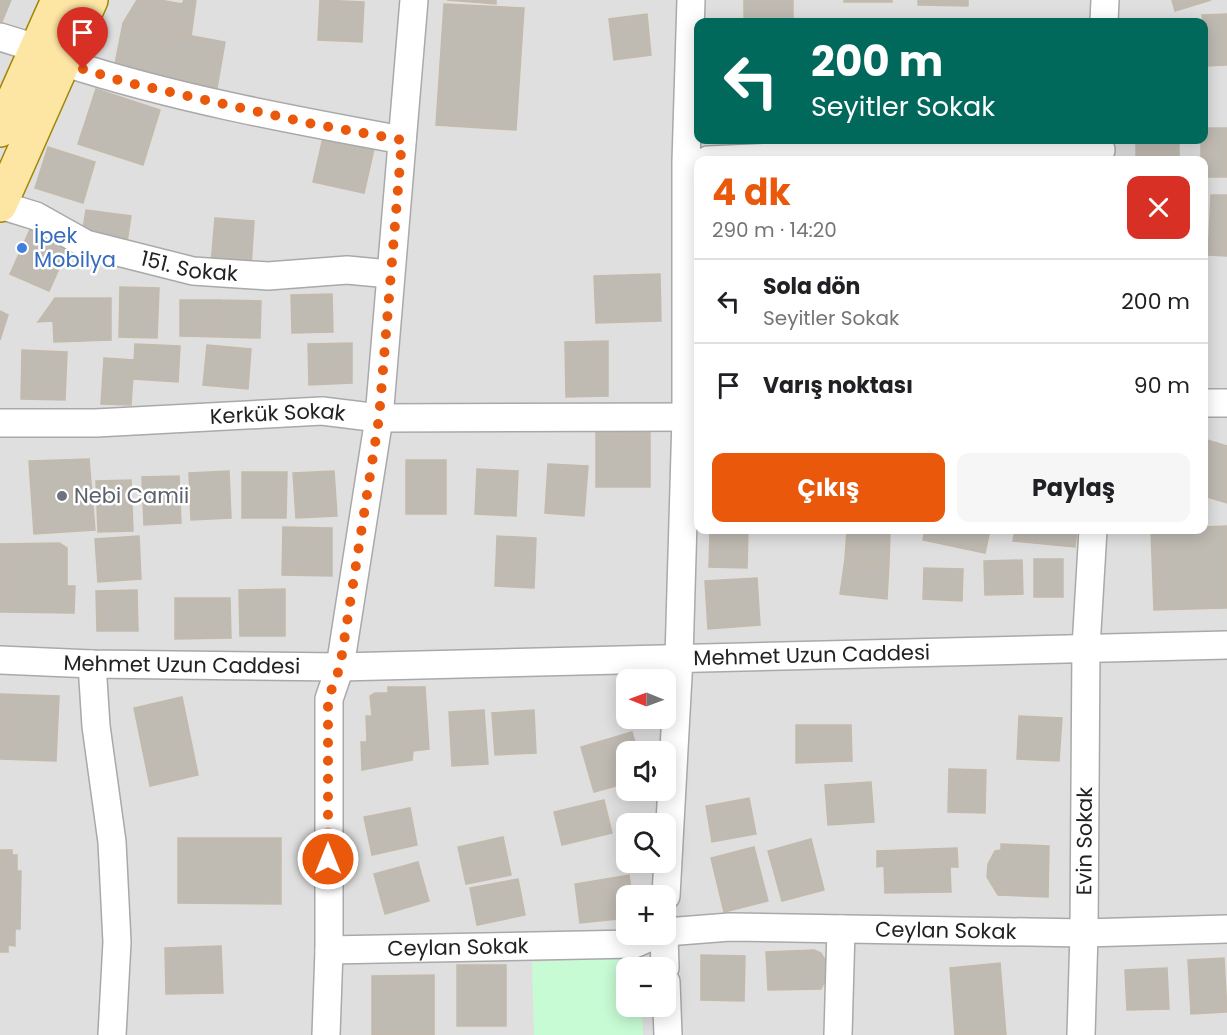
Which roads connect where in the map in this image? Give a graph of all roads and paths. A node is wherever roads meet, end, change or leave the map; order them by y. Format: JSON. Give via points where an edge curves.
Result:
{"nodes":[{"id":1,"x":58,"y":0,"type":"edge"},
{"id":2,"x":91,"y":0,"type":"edge"},
{"id":3,"x":414,"y":0,"type":"edge"},
{"id":4,"x":692,"y":0,"type":"edge"},
{"id":5,"x":1105,"y":0,"type":"edge"},
{"id":6,"x":1104,"y":18,"type":"edge"},
{"id":7,"x":0,"y":37,"type":"edge"},
{"id":8,"x":694,"y":54,"type":"edge"},
{"id":9,"x":49,"y":55,"type":"junction"},
{"id":10,"x":0,"y":130,"type":"edge"},
{"id":11,"x":402,"y":140,"type":"junction"},
{"id":12,"x":1101,"y":150,"type":"edge"},
{"id":13,"x":800,"y":156,"type":"edge"},
{"id":14,"x":0,"y":205,"type":"edge"},
{"id":15,"x":390,"y":274,"type":"junction"},
{"id":16,"x":694,"y":332,"type":"edge"},
{"id":17,"x":1208,"y":403,"type":"edge"},
{"id":18,"x":1227,"y":403,"type":"edge"},
{"id":19,"x":692,"y":417,"type":"edge"},
{"id":20,"x":379,"y":418,"type":"junction"},
{"id":21,"x":0,"y":423,"type":"edge"},
{"id":22,"x":1093,"y":534,"type":"edge"},
{"id":23,"x":1227,"y":645,"type":"edge"},
{"id":24,"x":1086,"y":648,"type":"junction"},
{"id":25,"x":679,"y":658,"type":"junction"},
{"id":26,"x":0,"y":660,"type":"edge"},
{"id":27,"x":92,"y":664,"type":"junction"},
{"id":28,"x":340,"y":667,"type":"junction"},
{"id":29,"x":667,"y":885,"type":"edge"},
{"id":30,"x":1227,"y":928,"type":"edge"},
{"id":31,"x":841,"y":929,"type":"junction"},
{"id":32,"x":676,"y":932,"type":"edge"},
{"id":33,"x":1084,"y":933,"type":"junction"},
{"id":34,"x":616,"y":944,"type":"edge"},
{"id":35,"x":328,"y":950,"type":"junction"},
{"id":36,"x":667,"y":1017,"type":"edge"},
{"id":37,"x":112,"y":1035,"type":"edge"},
{"id":38,"x":326,"y":1035,"type":"edge"},
{"id":39,"x":668,"y":1035,"type":"edge"},
{"id":40,"x":838,"y":1035,"type":"edge"},
{"id":41,"x":1081,"y":1035,"type":"edge"}],
"edges":[{"from":1,"to":9,"type":"main road"},
{"from":2,"to":9,"type":"main road"},
{"from":3,"to":11,"type":"street"},
{"from":4,"to":8,"type":"street"},
{"from":5,"to":6,"type":"street"},
{"from":7,"to":9,"type":"street"},
{"from":9,"to":10,"type":"main road"},
{"from":9,"to":11,"type":"street","via":[[125,82]]},
{"from":9,"to":14,"type":"main road"},
{"from":11,"to":15,"type":"street"},
{"from":12,"to":13,"type":"street"},
{"from":14,"to":15,"type":"street","name":"151. Sokak","via":[[36,216],[86,244],[193,271],[268,276],[347,270]]},
{"from":15,"to":20,"type":"street"},
{"from":16,"to":19,"type":"street"},
{"from":17,"to":18,"type":"street"},
{"from":19,"to":20,"type":"street","name":"Kerkük Sokak"},
{"from":19,"to":25,"type":"street"},
{"from":20,"to":21,"type":"street","name":"Kerkük Sokak","via":[[322,411],[96,423]]},
{"from":20,"to":28,"type":"street"},
{"from":22,"to":24,"type":"street","name":"Evin Sokak"},
{"from":23,"to":24,"type":"street","name":"Mehmet Uzun Caddesi"},
{"from":24,"to":25,"type":"street","name":"Mehmet Uzun Caddesi"},
{"from":24,"to":33,"type":"street","name":"Evin Sokak"},
{"from":25,"to":28,"type":"street","name":"Mehmet Uzun Caddesi"},
{"from":25,"to":29,"type":"street"},
{"from":26,"to":27,"type":"street","name":"Mehmet Uzun Caddesi"},
{"from":27,"to":28,"type":"street","name":"Mehmet Uzun Caddesi"},
{"from":27,"to":37,"type":"street","via":[[112,842],[117,942]]},
{"from":28,"to":35,"type":"street","via":[[328,699]]},
{"from":30,"to":33,"type":"street","name":"Ceylan Sokak"},
{"from":31,"to":32,"type":"street","name":"Ceylan Sokak","via":[[730,927]]},
{"from":31,"to":33,"type":"street","name":"Ceylan Sokak"},
{"from":31,"to":40,"type":"street"},
{"from":33,"to":41,"type":"street","name":"Evin Sokak"},
{"from":34,"to":35,"type":"street","name":"Ceylan Sokak"},
{"from":35,"to":38,"type":"street"},
{"from":36,"to":39,"type":"street"}]}
